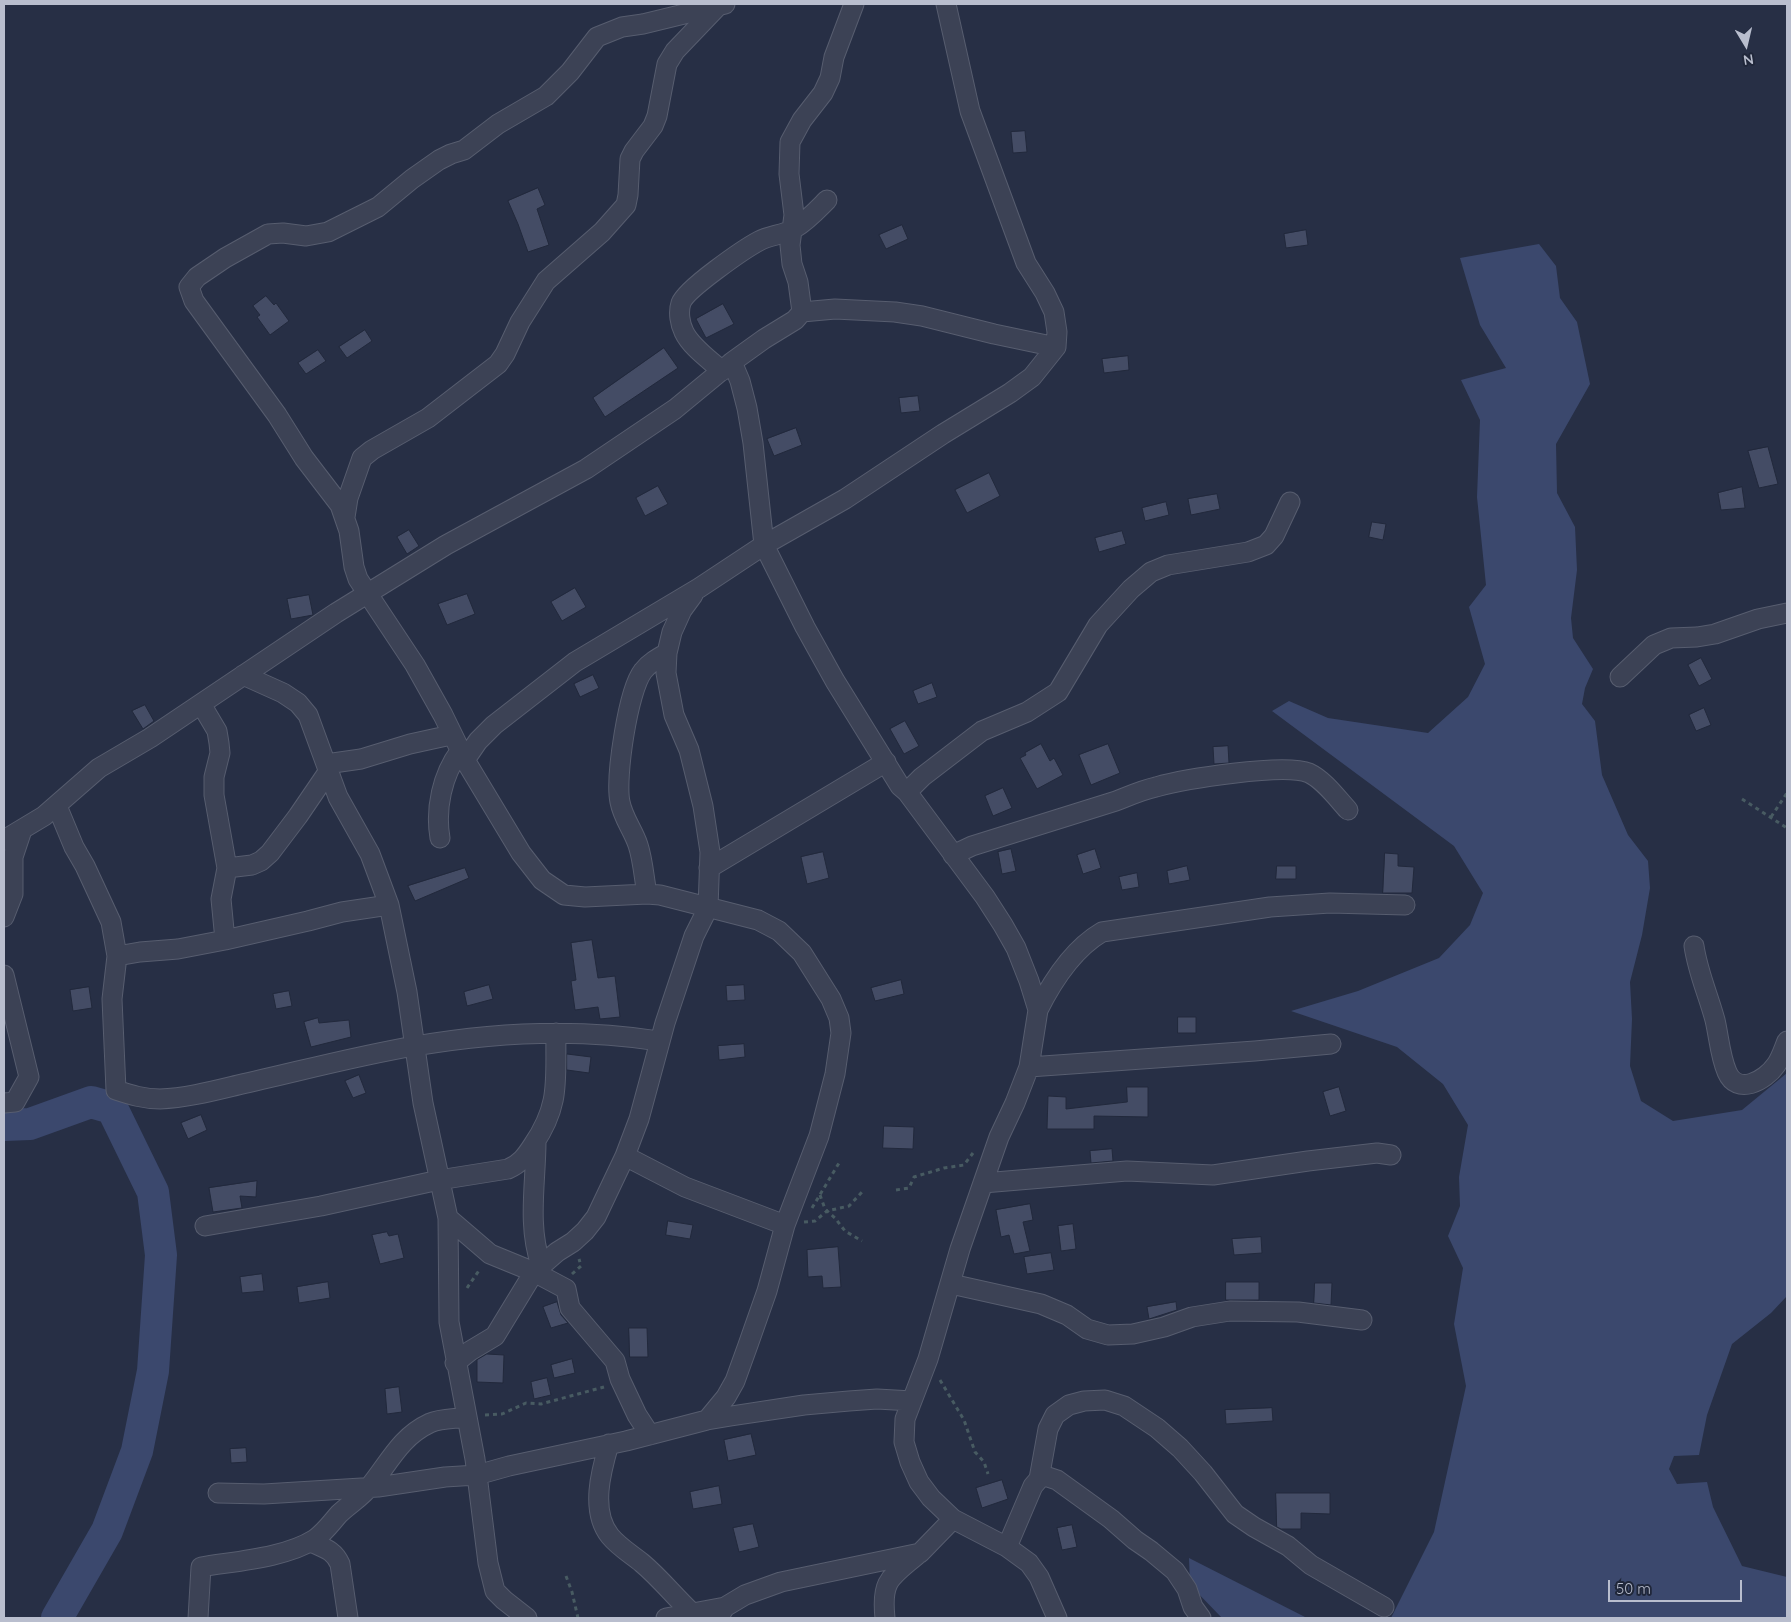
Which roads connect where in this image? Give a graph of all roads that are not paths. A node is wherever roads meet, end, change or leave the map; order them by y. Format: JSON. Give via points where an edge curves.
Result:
{"nodes":[{"id":1,"x":722,"y":4,"type":"edge"},
{"id":2,"x":854,"y":4,"type":"edge"},
{"id":3,"x":946,"y":4,"type":"edge"},
{"id":4,"x":827,"y":200,"type":"dead end"},
{"id":5,"x":792,"y":230,"type":"junction"},
{"id":6,"x":802,"y":312,"type":"junction"},
{"id":7,"x":1056,"y":347,"type":"junction"},
{"id":8,"x":727,"y":367,"type":"junction"},
{"id":9,"x":1290,"y":502,"type":"dead end"},
{"id":10,"x":345,"y":517,"type":"junction"},
{"id":11,"x":764,"y":545,"type":"junction"},
{"id":12,"x":698,"y":588,"type":"junction"},
{"id":13,"x":367,"y":594,"type":"junction"},
{"id":14,"x":1787,"y":613,"type":"edge"},
{"id":15,"x":667,"y":653,"type":"junction"},
{"id":16,"x":243,"y":675,"type":"junction"},
{"id":17,"x":1620,"y":677,"type":"dead end"},
{"id":18,"x":201,"y":704,"type":"junction"},
{"id":19,"x":459,"y":749,"type":"junction"},
{"id":20,"x":886,"y":762,"type":"junction"},
{"id":21,"x":327,"y":768,"type":"junction"},
{"id":22,"x":907,"y":792,"type":"junction"},
{"id":23,"x":57,"y":806,"type":"junction"},
{"id":24,"x":1348,"y":810,"type":"dead end"},
{"id":25,"x":22,"y":830,"type":"junction"},
{"id":26,"x":440,"y":838,"type":"dead end"},
{"id":27,"x":4,"y":840,"type":"edge"},
{"id":28,"x":953,"y":854,"type":"junction"},
{"id":29,"x":227,"y":868,"type":"junction"},
{"id":30,"x":709,"y":868,"type":"junction"},
{"id":31,"x":647,"y":894,"type":"junction"},
{"id":32,"x":389,"y":905,"type":"junction"},
{"id":33,"x":1405,"y":905,"type":"dead end"},
{"id":34,"x":708,"y":908,"type":"junction"},
{"id":35,"x":4,"y":917,"type":"edge"},
{"id":36,"x":224,"y":940,"type":"junction"},
{"id":37,"x":1694,"y":946,"type":"dead end"},
{"id":38,"x":117,"y":956,"type":"junction"},
{"id":39,"x":4,"y":975,"type":"edge"},
{"id":40,"x":1038,"y":1010,"type":"junction"},
{"id":41,"x":556,"y":1033,"type":"junction"},
{"id":42,"x":1787,"y":1040,"type":"edge"},
{"id":43,"x":659,"y":1041,"type":"junction"},
{"id":44,"x":1330,"y":1044,"type":"dead end"},
{"id":45,"x":415,"y":1046,"type":"junction"},
{"id":46,"x":1029,"y":1067,"type":"junction"},
{"id":47,"x":4,"y":1103,"type":"edge"},
{"id":48,"x":536,"y":1141,"type":"junction"},
{"id":49,"x":1391,"y":1155,"type":"dead end"},
{"id":50,"x":625,"y":1156,"type":"junction"},
{"id":51,"x":439,"y":1180,"type":"junction"},
{"id":52,"x":983,"y":1183,"type":"junction"},
{"id":53,"x":448,"y":1218,"type":"junction"},
{"id":54,"x":785,"y":1225,"type":"junction"},
{"id":55,"x":205,"y":1226,"type":"dead end"},
{"id":56,"x":538,"y":1268,"type":"junction"},
{"id":57,"x":950,"y":1284,"type":"junction"},
{"id":58,"x":1362,"y":1320,"type":"dead end"},
{"id":59,"x":455,"y":1363,"type":"junction"},
{"id":60,"x":912,"y":1401,"type":"junction"},
{"id":61,"x":473,"y":1416,"type":"junction"},
{"id":62,"x":707,"y":1420,"type":"junction"},
{"id":63,"x":650,"y":1435,"type":"junction"},
{"id":64,"x":609,"y":1444,"type":"junction"},
{"id":65,"x":476,"y":1475,"type":"junction"},
{"id":66,"x":1040,"y":1479,"type":"junction"},
{"id":67,"x":369,"y":1488,"type":"junction"},
{"id":68,"x":218,"y":1493,"type":"dead end"},
{"id":69,"x":953,"y":1519,"type":"junction"},
{"id":70,"x":311,"y":1542,"type":"junction"},
{"id":71,"x":1007,"y":1547,"type":"junction"},
{"id":72,"x":920,"y":1553,"type":"junction"},
{"id":73,"x":1384,"y":1607,"type":"dead end"},
{"id":74,"x":691,"y":1612,"type":"junction"},
{"id":75,"x":721,"y":1613,"type":"edge"},
{"id":76,"x":198,"y":1618,"type":"edge"},
{"id":77,"x":348,"y":1618,"type":"edge"},
{"id":78,"x":526,"y":1618,"type":"edge"},
{"id":79,"x":666,"y":1618,"type":"edge"},
{"id":80,"x":886,"y":1618,"type":"edge"},
{"id":81,"x":1057,"y":1618,"type":"edge"},
{"id":82,"x":1201,"y":1618,"type":"edge"}],
"edges":[{"from":1,"to":10,"type":"street","via":[[675,51],[667,64],[657,116],[630,159],[626,206],[546,282],[530,304],[498,364],[428,418],[362,458]]},
{"from":1,"to":10,"type":"street","via":[[622,27],[597,37],[546,96],[498,124],[464,150],[439,160],[378,207],[328,232],[306,236],[268,234],[225,258],[192,282],[189,287],[194,301],[278,415]]},
{"from":2,"to":5,"type":"street","via":[[834,57],[830,78],[790,142]]},
{"from":3,"to":7,"type":"street","via":[[970,110],[1026,263],[1054,312]]},
{"from":4,"to":5,"type":"street"},
{"from":5,"to":6,"type":"street","via":[[792,264]]},
{"from":5,"to":8,"type":"street","via":[[759,241],[690,291],[681,302],[679,316],[689,340]]},
{"from":6,"to":7,"type":"street","via":[[835,308],[895,312]]},
{"from":6,"to":8,"type":"street"},
{"from":7,"to":11,"type":"street","via":[[1032,377],[1010,394],[845,499]]},
{"from":8,"to":11,"type":"street","via":[[740,381],[748,417]]},
{"from":8,"to":13,"type":"street","via":[[675,409],[586,469],[446,545]]},
{"from":9,"to":22,"type":"street","via":[[1274,536],[1266,545],[1248,552],[1168,565],[1151,572],[1098,625],[1058,692],[1027,712],[982,731]]},
{"from":10,"to":13,"type":"street","via":[[354,567]]},
{"from":11,"to":12,"type":"street"},
{"from":11,"to":20,"type":"street","via":[[804,627]]},
{"from":12,"to":15,"type":"street","via":[[682,610]]},
{"from":12,"to":19,"type":"street","via":[[575,662],[478,741]]},
{"from":13,"to":16,"type":"street"},
{"from":13,"to":19,"type":"street","via":[[415,665]]},
{"from":14,"to":17,"type":"street","via":[[1697,638],[1671,638],[1654,644]]},
{"from":15,"to":30,"type":"street","via":[[666,673],[674,715],[689,750],[703,806],[710,852]]},
{"from":15,"to":31,"type":"street","via":[[642,672],[633,691],[618,776],[619,801],[638,845]]},
{"from":16,"to":18,"type":"street"},
{"from":16,"to":21,"type":"street","via":[[298,703],[308,715]]},
{"from":18,"to":23,"type":"street","via":[[99,768]]},
{"from":18,"to":29,"type":"street","via":[[220,743],[214,795]]},
{"from":19,"to":21,"type":"street","via":[[410,744]]},
{"from":19,"to":26,"type":"street","via":[[451,762],[441,794],[437,824]]},
{"from":19,"to":31,"type":"street","via":[[542,880],[564,895]]},
{"from":20,"to":22,"type":"street"},
{"from":20,"to":30,"type":"street"},
{"from":21,"to":29,"type":"street","via":[[298,816],[270,853],[252,865]]},
{"from":21,"to":32,"type":"street","via":[[341,803],[370,854]]},
{"from":22,"to":28,"type":"street"},
{"from":23,"to":25,"type":"street"},
{"from":23,"to":38,"type":"street","via":[[74,847],[103,901],[111,922]]},
{"from":24,"to":28,"type":"street","via":[[1309,773],[1294,770],[1250,772],[1158,786]]},
{"from":25,"to":27,"type":"street"},
{"from":25,"to":35,"type":"street","via":[[13,857],[13,894]]},
{"from":28,"to":40,"type":"street","via":[[985,897],[1016,948]]},
{"from":29,"to":36,"type":"street","via":[[221,899]]},
{"from":30,"to":34,"type":"street"},
{"from":31,"to":34,"type":"street","via":[[680,899]]},
{"from":32,"to":36,"type":"street","via":[[342,912]]},
{"from":32,"to":45,"type":"street","via":[[408,992]]},
{"from":33,"to":40,"type":"street","via":[[1330,903],[1270,907],[1102,932],[1088,940],[1061,972]]},
{"from":34,"to":43,"type":"street","via":[[694,936]]},
{"from":34,"to":54,"type":"street","via":[[758,920],[779,931],[802,953],[839,1018],[841,1033],[835,1074],[819,1136]]},
{"from":36,"to":38,"type":"street"},
{"from":37,"to":42,"type":"street","via":[[1728,1074],[1736,1083],[1744,1086],[1756,1083],[1767,1074],[1776,1065]]},
{"from":38,"to":45,"type":"street","via":[[112,999],[116,1090],[138,1097],[160,1099],[217,1090]]},
{"from":39,"to":47,"type":"street","via":[[29,1077],[15,1102]]},
{"from":40,"to":46,"type":"street"},
{"from":41,"to":43,"type":"street","via":[[605,1034]]},
{"from":41,"to":45,"type":"street","via":[[497,1035]]},
{"from":41,"to":48,"type":"street","via":[[557,1081],[550,1115]]},
{"from":43,"to":50,"type":"street","via":[[639,1119]]},
{"from":44,"to":46,"type":"street"},
{"from":45,"to":51,"type":"street"},
{"from":46,"to":52,"type":"street"},
{"from":48,"to":51,"type":"street","via":[[513,1167]]},
{"from":48,"to":56,"type":"street","via":[[532,1211]]},
{"from":49,"to":52,"type":"street","via":[[1377,1153],[1213,1175],[1127,1171]]},
{"from":50,"to":54,"type":"street","via":[[685,1187]]},
{"from":50,"to":56,"type":"street","via":[[596,1217],[573,1242]]},
{"from":51,"to":53,"type":"street"},
{"from":51,"to":55,"type":"street","via":[[321,1206]]},
{"from":52,"to":57,"type":"street"},
{"from":53,"to":56,"type":"street","via":[[490,1254]]},
{"from":53,"to":59,"type":"street","via":[[449,1322]]},
{"from":54,"to":62,"type":"street","via":[[738,1374],[726,1397]]},
{"from":56,"to":59,"type":"street","via":[[495,1336]]},
{"from":56,"to":63,"type":"street","via":[[566,1289],[570,1308],[615,1361],[636,1415]]},
{"from":57,"to":58,"type":"street","via":[[1041,1304],[1067,1315],[1087,1329],[1108,1335],[1132,1334],[1192,1317],[1230,1311],[1298,1312]]},
{"from":57,"to":60,"type":"street"},
{"from":59,"to":61,"type":"street"},
{"from":60,"to":62,"type":"street","via":[[878,1399],[826,1403]]},
{"from":60,"to":69,"type":"street","via":[[905,1419],[904,1442],[910,1462],[931,1498]]},
{"from":61,"to":65,"type":"street"},
{"from":61,"to":67,"type":"street","via":[[436,1421],[415,1433],[394,1452]]},
{"from":62,"to":63,"type":"street"},
{"from":63,"to":64,"type":"street"},
{"from":64,"to":65,"type":"street"},
{"from":64,"to":74,"type":"street","via":[[601,1470],[599,1501],[609,1534]]},
{"from":65,"to":67,"type":"street"},
{"from":65,"to":78,"type":"street","via":[[488,1563],[496,1590]]},
{"from":66,"to":71,"type":"street","via":[[1030,1492]]},
{"from":66,"to":73,"type":"street","via":[[1048,1429],[1055,1415],[1069,1405],[1084,1401],[1105,1400],[1124,1406],[1180,1448],[1235,1514],[1288,1546],[1311,1565]]},
{"from":66,"to":82,"type":"street","via":[[1045,1476],[1057,1480],[1163,1560],[1187,1588],[1193,1607]]},
{"from":67,"to":68,"type":"street","via":[[264,1494]]},
{"from":67,"to":70,"type":"street"},
{"from":69,"to":71,"type":"street"},
{"from":69,"to":72,"type":"street"},
{"from":70,"to":76,"type":"street","via":[[276,1553],[201,1567]]},
{"from":70,"to":77,"type":"street","via":[[334,1553],[340,1564]]},
{"from":71,"to":81,"type":"street","via":[[1029,1563],[1040,1577]]},
{"from":72,"to":75,"type":"street","via":[[781,1582],[745,1595]]},
{"from":72,"to":80,"type":"street","via":[[888,1582],[884,1604]]},
{"from":74,"to":75,"type":"street"},
{"from":74,"to":79,"type":"street"}]}
